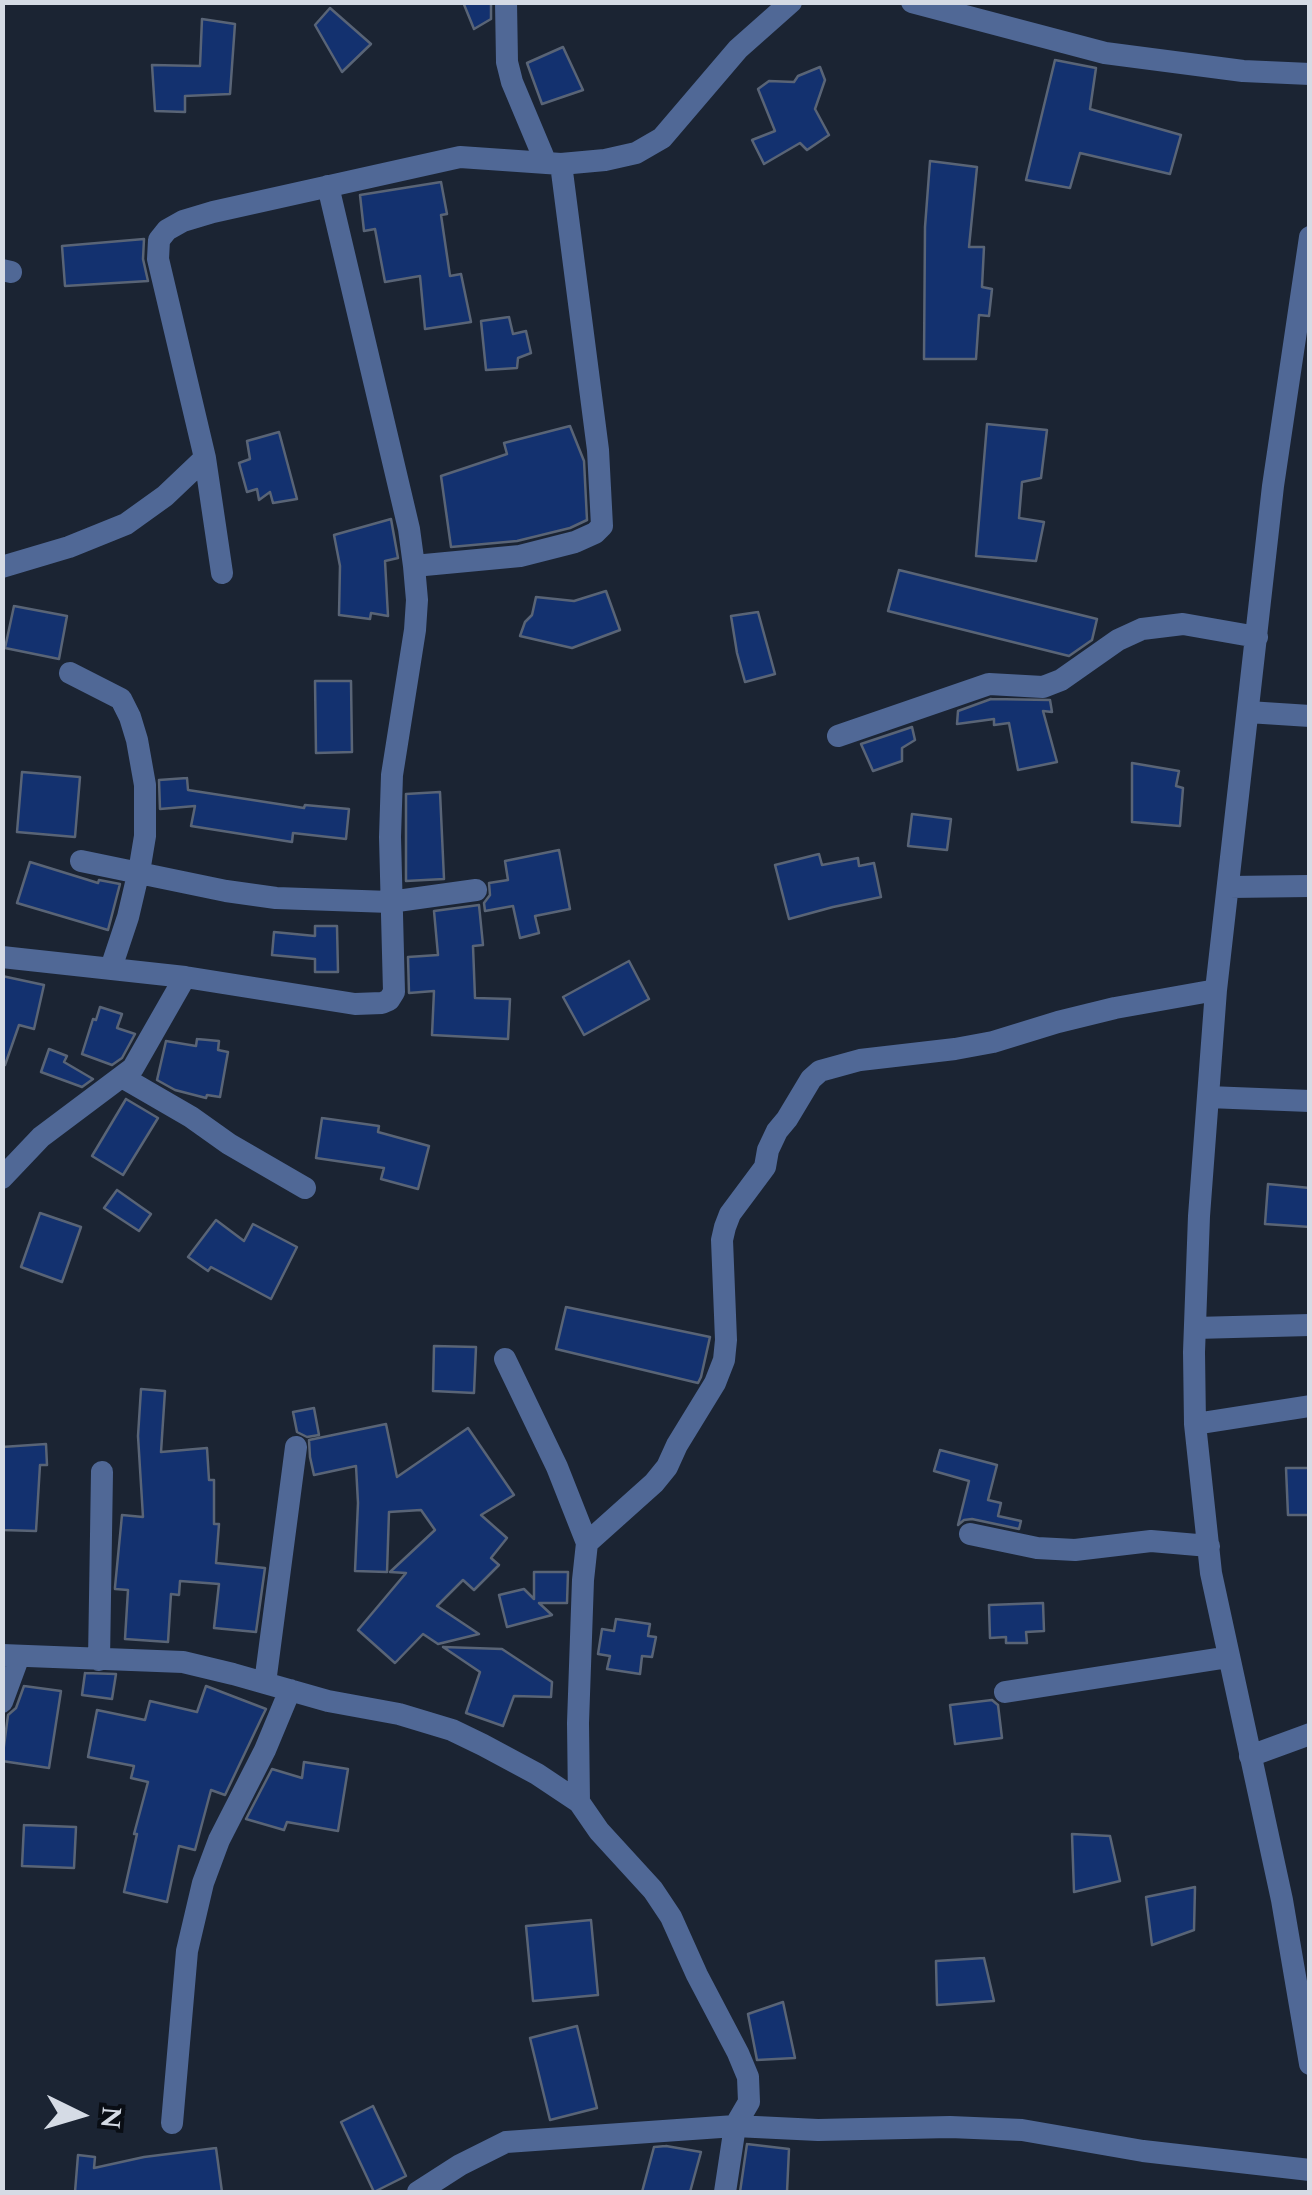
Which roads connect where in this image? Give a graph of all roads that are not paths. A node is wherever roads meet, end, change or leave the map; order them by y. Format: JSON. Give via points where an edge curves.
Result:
{"nodes":[{"id":1,"x":506,"y":2,"type":"edge"},
{"id":2,"x":792,"y":2,"type":"edge"},
{"id":3,"x":912,"y":2,"type":"edge"},
{"id":4,"x":1310,"y":74,"type":"edge"},
{"id":5,"x":553,"y":164,"type":"junction"},
{"id":6,"x":328,"y":186,"type":"junction"},
{"id":7,"x":1310,"y":237,"type":"edge"},
{"id":8,"x":1300,"y":369,"type":"edge"},
{"id":9,"x":205,"y":458,"type":"junction"},
{"id":10,"x":414,"y":566,"type":"junction"},
{"id":11,"x":2,"y":568,"type":"edge"},
{"id":12,"x":222,"y":574,"type":"dead end"},
{"id":13,"x":1256,"y":638,"type":"junction"},
{"id":14,"x":70,"y":673,"type":"dead end"},
{"id":15,"x":1248,"y":712,"type":"junction"},
{"id":16,"x":1310,"y":716,"type":"edge"},
{"id":17,"x":838,"y":736,"type":"dead end"},
{"id":18,"x":82,"y":861,"type":"dead end"},
{"id":19,"x":138,"y":872,"type":"junction"},
{"id":20,"x":1310,"y":886,"type":"edge"},
{"id":21,"x":1229,"y":887,"type":"junction"},
{"id":22,"x":476,"y":890,"type":"dead end"},
{"id":23,"x":390,"y":902,"type":"junction"},
{"id":24,"x":2,"y":957,"type":"edge"},
{"id":25,"x":111,"y":968,"type":"junction"},
{"id":26,"x":185,"y":977,"type":"junction"},
{"id":27,"x":1216,"y":990,"type":"junction"},
{"id":28,"x":122,"y":1077,"type":"junction"},
{"id":29,"x":1208,"y":1096,"type":"junction"},
{"id":30,"x":1310,"y":1101,"type":"edge"},
{"id":31,"x":2,"y":1178,"type":"edge"},
{"id":32,"x":305,"y":1188,"type":"dead end"},
{"id":33,"x":1310,"y":1325,"type":"edge"},
{"id":34,"x":1195,"y":1328,"type":"junction"},
{"id":35,"x":506,"y":1359,"type":"dead end"},
{"id":36,"x":1310,"y":1406,"type":"edge"},
{"id":37,"x":1195,"y":1424,"type":"junction"},
{"id":38,"x":296,"y":1447,"type":"dead end"},
{"id":39,"x":102,"y":1472,"type":"dead end"},
{"id":40,"x":970,"y":1534,"type":"dead end"},
{"id":41,"x":587,"y":1543,"type":"junction"},
{"id":42,"x":1209,"y":1546,"type":"junction"},
{"id":43,"x":11,"y":1656,"type":"edge"},
{"id":44,"x":1229,"y":1657,"type":"junction"},
{"id":45,"x":99,"y":1660,"type":"junction"},
{"id":46,"x":265,"y":1683,"type":"junction"},
{"id":47,"x":290,"y":1690,"type":"junction"},
{"id":48,"x":1004,"y":1692,"type":"dead end"},
{"id":49,"x":2,"y":1702,"type":"edge"},
{"id":50,"x":1310,"y":1734,"type":"edge"},
{"id":51,"x":1250,"y":1756,"type":"junction"},
{"id":52,"x":579,"y":1802,"type":"junction"},
{"id":53,"x":1302,"y":1978,"type":"edge"},
{"id":54,"x":1310,"y":2064,"type":"edge"},
{"id":55,"x":172,"y":2123,"type":"dead end"},
{"id":56,"x":734,"y":2126,"type":"junction"},
{"id":57,"x":1310,"y":2170,"type":"edge"},
{"id":58,"x":418,"y":2192,"type":"edge"},
{"id":59,"x":725,"y":2192,"type":"edge"}],
"edges":[{"from":1,"to":5,"type":"street","via":[[512,82]]},
{"from":2,"to":5,"type":"street","via":[[738,49],[662,138],[604,160]]},
{"from":3,"to":4,"type":"street","via":[[1104,53]]},
{"from":5,"to":6,"type":"street","via":[[460,158]]},
{"from":5,"to":10,"type":"street","via":[[598,450],[602,526],[575,542],[520,556]]},
{"from":6,"to":9,"type":"street","via":[[183,221],[159,240]]},
{"from":6,"to":10,"type":"street"},
{"from":7,"to":8,"type":"street"},
{"from":8,"to":13,"type":"street","via":[[1273,486]]},
{"from":9,"to":11,"type":"street","via":[[126,524]]},
{"from":9,"to":12,"type":"street"},
{"from":10,"to":23,"type":"street","via":[[415,630],[392,775]]},
{"from":13,"to":15,"type":"street"},
{"from":13,"to":17,"type":"street","via":[[1183,624],[1142,628],[1043,687],[989,684]]},
{"from":14,"to":19,"type":"street","via":[[120,699],[130,717],[145,785]]},
{"from":15,"to":16,"type":"street"},
{"from":15,"to":21,"type":"street"},
{"from":18,"to":19,"type":"street"},
{"from":19,"to":23,"type":"street","via":[[276,898]]},
{"from":19,"to":25,"type":"street"},
{"from":20,"to":21,"type":"street"},
{"from":21,"to":27,"type":"street"},
{"from":22,"to":23,"type":"street"},
{"from":23,"to":26,"type":"street","via":[[394,992],[382,1003]]},
{"from":24,"to":25,"type":"street"},
{"from":25,"to":26,"type":"street"},
{"from":26,"to":28,"type":"street"},
{"from":27,"to":29,"type":"street"},
{"from":27,"to":41,"type":"street","via":[[1115,1008],[993,1042],[820,1070],[730,1214],[722,1240],[726,1340],[715,1384],[654,1483]]},
{"from":28,"to":31,"type":"street","via":[[71,1112]]},
{"from":28,"to":32,"type":"street"},
{"from":29,"to":30,"type":"street"},
{"from":29,"to":34,"type":"street"},
{"from":33,"to":34,"type":"street"},
{"from":34,"to":37,"type":"street"},
{"from":35,"to":41,"type":"street"},
{"from":36,"to":37,"type":"street"},
{"from":37,"to":42,"type":"street"},
{"from":38,"to":46,"type":"street"},
{"from":39,"to":45,"type":"street"},
{"from":40,"to":42,"type":"street","via":[[1075,1550],[1151,1541]]},
{"from":41,"to":52,"type":"street"},
{"from":42,"to":44,"type":"street"},
{"from":43,"to":45,"type":"street"},
{"from":43,"to":49,"type":"street"},
{"from":44,"to":48,"type":"street"},
{"from":44,"to":51,"type":"street"},
{"from":45,"to":46,"type":"street","via":[[183,1662]]},
{"from":46,"to":47,"type":"street"},
{"from":47,"to":52,"type":"street","via":[[452,1730]]},
{"from":47,"to":55,"type":"street","via":[[203,1883],[187,1951]]},
{"from":50,"to":51,"type":"street"},
{"from":51,"to":53,"type":"street"},
{"from":52,"to":56,"type":"street","via":[[671,1918],[738,2053],[749,2102]]},
{"from":53,"to":54,"type":"street"},
{"from":56,"to":57,"type":"street","via":[[1022,2130]]},
{"from":56,"to":58,"type":"street","via":[[506,2142]]},
{"from":56,"to":59,"type":"street"}]}
